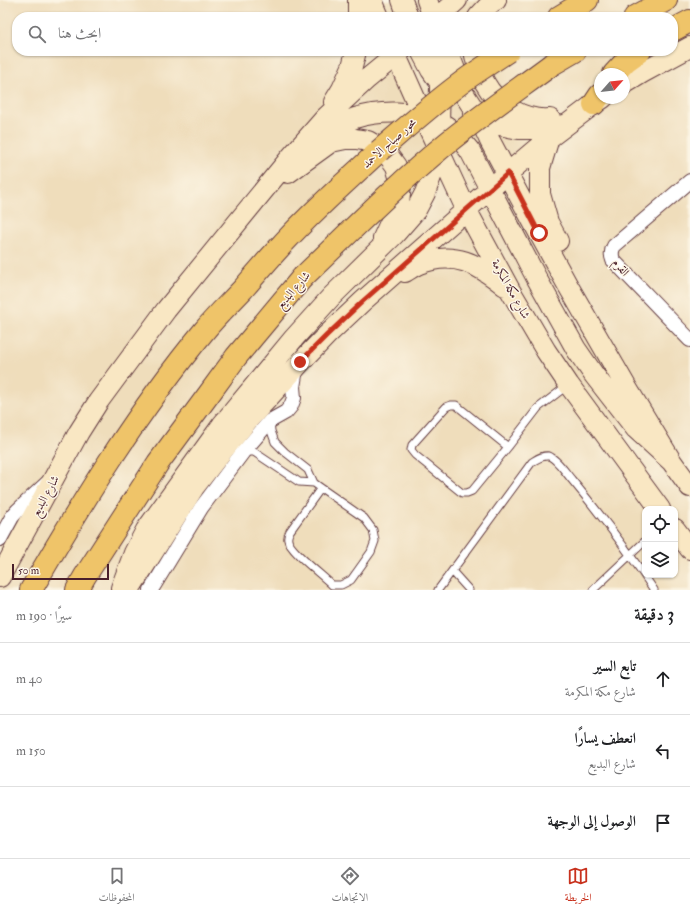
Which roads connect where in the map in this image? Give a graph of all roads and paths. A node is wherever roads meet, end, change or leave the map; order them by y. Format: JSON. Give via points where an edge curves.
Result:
{"nodes":[{"id":1,"x":358,"y":0,"type":"edge"},
{"id":2,"x":372,"y":0,"type":"edge"},
{"id":3,"x":402,"y":0,"type":"edge"},
{"id":4,"x":427,"y":0,"type":"edge"},
{"id":5,"x":457,"y":0,"type":"edge"},
{"id":6,"x":496,"y":0,"type":"edge"},
{"id":7,"x":587,"y":0,"type":"edge"},
{"id":8,"x":666,"y":0,"type":"edge"},
{"id":9,"x":358,"y":12,"type":"edge"},
{"id":10,"x":377,"y":12,"type":"edge"},
{"id":11,"x":406,"y":12,"type":"edge"},
{"id":12,"x":431,"y":12,"type":"edge"},
{"id":13,"x":444,"y":12,"type":"edge"},
{"id":14,"x":483,"y":12,"type":"edge"},
{"id":15,"x":567,"y":12,"type":"edge"},
{"id":16,"x":644,"y":12,"type":"edge"},
{"id":17,"x":690,"y":21,"type":"edge"},
{"id":18,"x":678,"y":27,"type":"edge"},
{"id":19,"x":690,"y":47,"type":"edge"},
{"id":20,"x":678,"y":54,"type":"edge"},
{"id":21,"x":355,"y":56,"type":"edge"},
{"id":22,"x":394,"y":56,"type":"edge"},
{"id":23,"x":399,"y":56,"type":"edge"},
{"id":24,"x":424,"y":56,"type":"edge"},
{"id":25,"x":440,"y":56,"type":"edge"},
{"id":26,"x":450,"y":56,"type":"edge"},
{"id":27,"x":464,"y":56,"type":"edge"},
{"id":28,"x":475,"y":56,"type":"edge"},
{"id":29,"x":500,"y":56,"type":"edge"},
{"id":30,"x":566,"y":56,"type":"edge"},
{"id":31,"x":633,"y":56,"type":"edge"},
{"id":32,"x":673,"y":56,"type":"edge"},
{"id":33,"x":620,"y":68,"type":"edge"},
{"id":34,"x":630,"y":80,"type":"edge"},
{"id":35,"x":440,"y":83,"type":"junction"},
{"id":36,"x":594,"y":102,"type":"edge"},
{"id":37,"x":594,"y":103,"type":"edge"},
{"id":38,"x":469,"y":106,"type":"junction"},
{"id":39,"x":325,"y":118,"type":"junction"},
{"id":40,"x":431,"y":119,"type":"junction"},
{"id":41,"x":569,"y":123,"type":"junction"},
{"id":42,"x":549,"y":138,"type":"junction"},
{"id":43,"x":462,"y":140,"type":"junction"},
{"id":44,"x":437,"y":146,"type":"junction"},
{"id":45,"x":290,"y":158,"type":"junction"},
{"id":46,"x":508,"y":173,"type":"junction"},
{"id":47,"x":690,"y":181,"type":"edge"},
{"id":48,"x":490,"y":188,"type":"junction"},
{"id":49,"x":262,"y":192,"type":"junction"},
{"id":50,"x":463,"y":202,"type":"junction"},
{"id":51,"x":376,"y":253,"type":"junction"},
{"id":52,"x":510,"y":290,"type":"junction"},
{"id":53,"x":373,"y":292,"type":"junction"},
{"id":54,"x":599,"y":338,"type":"junction"},
{"id":55,"x":690,"y":340,"type":"edge"},
{"id":56,"x":300,"y":362,"type":"junction"},
{"id":57,"x":569,"y":385,"type":"junction"},
{"id":58,"x":270,"y":421,"type":"junction"},
{"id":59,"x":508,"y":447,"type":"junction"},
{"id":60,"x":242,"y":452,"type":"junction"},
{"id":61,"x":672,"y":462,"type":"junction"},
{"id":62,"x":57,"y":473,"type":"junction"},
{"id":63,"x":314,"y":484,"type":"junction"},
{"id":64,"x":690,"y":487,"type":"edge"},
{"id":65,"x":321,"y":488,"type":"junction"},
{"id":66,"x":658,"y":506,"type":"edge"},
{"id":67,"x":678,"y":533,"type":"edge"},
{"id":68,"x":0,"y":539,"type":"edge"},
{"id":69,"x":644,"y":542,"type":"edge"},
{"id":70,"x":690,"y":549,"type":"edge"},
{"id":71,"x":630,"y":555,"type":"junction"},
{"id":72,"x":452,"y":571,"type":"junction"},
{"id":73,"x":0,"y":577,"type":"edge"},
{"id":74,"x":31,"y":590,"type":"edge"},
{"id":75,"x":77,"y":590,"type":"edge"},
{"id":76,"x":121,"y":590,"type":"edge"},
{"id":77,"x":130,"y":590,"type":"edge"},
{"id":78,"x":151,"y":590,"type":"edge"},
{"id":79,"x":438,"y":590,"type":"edge"},
{"id":80,"x":469,"y":590,"type":"edge"},
{"id":81,"x":593,"y":590,"type":"edge"},
{"id":82,"x":654,"y":590,"type":"edge"}],
"edges":[{"from":1,"to":9,"type":"main road"},
{"from":2,"to":10,"type":"main road"},
{"from":3,"to":11,"type":"main road"},
{"from":4,"to":12,"type":"main road"},
{"from":5,"to":13,"type":"main road"},
{"from":6,"to":14,"type":"main road"},
{"from":7,"to":15,"type":"highway"},
{"from":8,"to":16,"type":"highway"},
{"from":17,"to":18,"type":"highway"},
{"from":19,"to":20,"type":"main road"},
{"from":21,"to":39,"type":"main road","via":[[342,89]]},
{"from":22,"to":39,"type":"main road","name":"شارع البديع"},
{"from":23,"to":40,"type":"main road","name":"شارع مكة المكرمة"},
{"from":24,"to":35,"type":"main road"},
{"from":25,"to":35,"type":"main road"},
{"from":26,"to":38,"type":"main road"},
{"from":27,"to":38,"type":"main road"},
{"from":28,"to":36,"type":"main road","via":[[477,68],[485,84],[496,98],[510,109],[526,116],[562,118],[579,113]]},
{"from":29,"to":74,"type":"highway","name":"محور صباح الاحمد","bridge":true,"via":[[414,120],[379,151],[279,247],[205,330],[119,446]]},
{"from":30,"to":75,"type":"highway","name":"شارع البديع","bridge":true,"via":[[493,107],[446,144],[302,278],[236,357],[158,463]]},
{"from":31,"to":33,"type":"highway"},
{"from":32,"to":34,"type":"main road"},
{"from":35,"to":38,"type":"main road","via":[[455,99]]},
{"from":35,"to":40,"type":"main road"},
{"from":37,"to":41,"type":"main road"},
{"from":38,"to":41,"type":"main road","via":[[504,126],[519,129],[542,130]]},
{"from":38,"to":43,"type":"main road"},
{"from":38,"to":46,"type":"main road"},
{"from":39,"to":45,"type":"main road","name":"شارع البديع"},
{"from":40,"to":43,"type":"main road","via":[[451,130]]},
{"from":40,"to":44,"type":"main road","name":"شارع مكة المكرمة"},
{"from":40,"to":45,"type":"main road","via":[[391,112],[355,118],[333,129]]},
{"from":41,"to":42,"type":"main road"},
{"from":42,"to":46,"type":"main road"},
{"from":42,"to":54,"type":"main road","via":[[540,168],[540,194],[548,222],[596,316]]},
{"from":43,"to":48,"type":"main road"},
{"from":43,"to":50,"type":"main road","via":[[460,157]]},
{"from":44,"to":50,"type":"main road","name":"شارع مكة المكرمة"},
{"from":44,"to":51,"type":"main road","via":[[432,174],[416,210]]},
{"from":45,"to":49,"type":"main road","name":"شارع البديع"},
{"from":46,"to":48,"type":"main road"},
{"from":46,"to":54,"type":"main road"},
{"from":47,"to":55,"type":"street","name":"القرم","via":[[614,246],[611,255]]},
{"from":48,"to":50,"type":"main road"},
{"from":48,"to":61,"type":"main road","via":[[576,349],[636,429]]},
{"from":49,"to":51,"type":"main road","via":[[331,142],[350,138],[368,141],[384,151],[396,166],[401,184],[399,203]]},
{"from":49,"to":62,"type":"main road","name":"شارع البديع","via":[[166,310],[103,396],[79,432]]},
{"from":50,"to":52,"type":"main road","name":"شارع مكة المكرمة"},
{"from":50,"to":53,"type":"main road"},
{"from":51,"to":76,"type":"main road","via":[[331,297],[222,426],[146,530],[134,553]]},
{"from":52,"to":53,"type":"main road","via":[[471,263],[454,258],[419,264]]},
{"from":52,"to":57,"type":"main road","name":"شارع مكة المكرمة"},
{"from":53,"to":56,"type":"main road"},
{"from":54,"to":61,"type":"main road"},
{"from":56,"to":58,"type":"street","via":[[295,375],[291,406]]},
{"from":56,"to":77,"type":"main road","via":[[244,425],[195,486]]},
{"from":57,"to":59,"type":"lane","via":[[538,408]]},
{"from":57,"to":66,"type":"main road","name":"شارع مكة المكرمة"},
{"from":58,"to":60,"type":"street"},
{"from":58,"to":63,"type":"lane","via":[[275,442],[308,470]]},
{"from":59,"to":59,"type":"lane","via":[[467,494],[462,493],[411,450],[412,445],[446,407],[451,405],[456,405]]},
{"from":60,"to":63,"type":"lane","via":[[254,452],[299,482]]},
{"from":60,"to":78,"type":"street","via":[[201,508]]},
{"from":61,"to":64,"type":"main road"},
{"from":62,"to":68,"type":"street","via":[[18,510]]},
{"from":62,"to":73,"type":"main road","name":"شارع البديع"},
{"from":63,"to":65,"type":"lane"},
{"from":65,"to":65,"type":"lane","via":[[364,518],[375,535],[371,552],[351,580],[341,585],[332,584],[293,550],[288,540],[290,530]]},
{"from":67,"to":70,"type":"main road"},
{"from":69,"to":71,"type":"lane"},
{"from":71,"to":72,"type":"lane","via":[[556,460],[543,456],[532,462]]},
{"from":71,"to":81,"type":"lane"},
{"from":71,"to":82,"type":"lane"},
{"from":72,"to":79,"type":"lane"},
{"from":72,"to":80,"type":"lane"}]}
